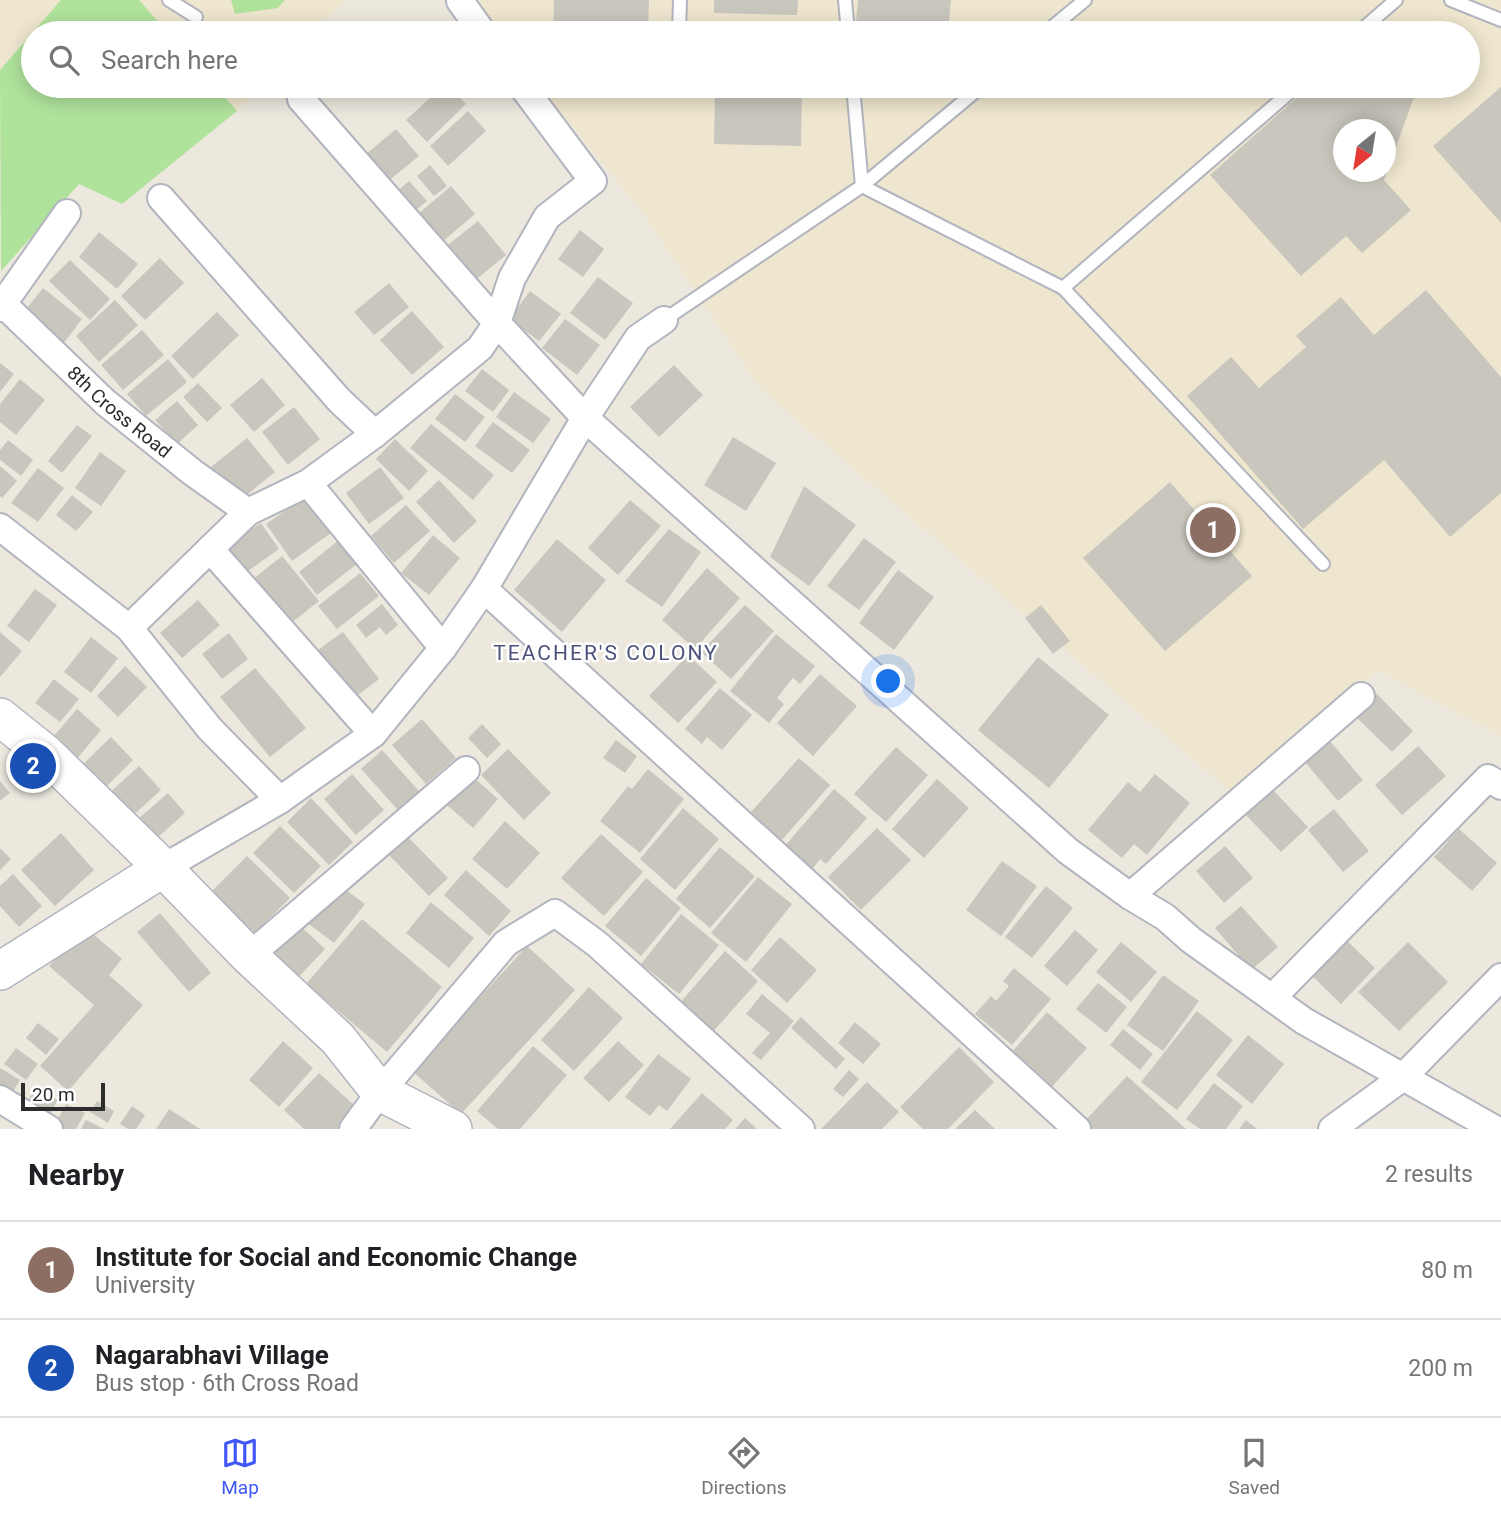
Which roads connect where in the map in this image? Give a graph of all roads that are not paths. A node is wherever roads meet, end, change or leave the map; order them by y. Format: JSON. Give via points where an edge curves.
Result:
{"nodes":[{"id":1,"x":169,"y":0,"type":"edge"},
{"id":2,"x":680,"y":0,"type":"edge"},
{"id":3,"x":845,"y":0,"type":"edge"},
{"id":4,"x":1085,"y":0,"type":"edge"},
{"id":5,"x":1396,"y":0,"type":"edge"},
{"id":6,"x":1451,"y":0,"type":"edge"},
{"id":7,"x":460,"y":1,"type":"edge"},
{"id":8,"x":196,"y":18,"type":"dead end"},
{"id":9,"x":1501,"y":20,"type":"edge"},
{"id":10,"x":474,"y":21,"type":"edge"},
{"id":11,"x":679,"y":21,"type":"edge"},
{"id":12,"x":847,"y":21,"type":"edge"},
{"id":13,"x":1060,"y":21,"type":"edge"},
{"id":14,"x":1372,"y":21,"type":"edge"},
{"id":15,"x":531,"y":98,"type":"edge"},
{"id":16,"x":854,"y":98,"type":"edge"},
{"id":17,"x":968,"y":98,"type":"edge"},
{"id":18,"x":1283,"y":98,"type":"edge"},
{"id":19,"x":301,"y":99,"type":"dead end"},
{"id":20,"x":862,"y":186,"type":"junction"},
{"id":21,"x":161,"y":198,"type":"dead end"},
{"id":22,"x":68,"y":213,"type":"dead end"},
{"id":23,"x":1063,"y":288,"type":"junction"},
{"id":24,"x":1,"y":304,"type":"edge"},
{"id":25,"x":664,"y":320,"type":"joint"},
{"id":26,"x":497,"y":323,"type":"junction"},
{"id":27,"x":585,"y":418,"type":"junction"},
{"id":28,"x":374,"y":434,"type":"junction"},
{"id":29,"x":308,"y":483,"type":"junction"},
{"id":30,"x":248,"y":512,"type":"junction"},
{"id":31,"x":0,"y":527,"type":"edge"},
{"id":32,"x":210,"y":550,"type":"junction"},
{"id":33,"x":1323,"y":564,"type":"dead end"},
{"id":34,"x":484,"y":589,"type":"junction"},
{"id":35,"x":129,"y":628,"type":"junction"},
{"id":36,"x":443,"y":648,"type":"junction"},
{"id":37,"x":1361,"y":696,"type":"dead end"},
{"id":38,"x":0,"y":717,"type":"edge"},
{"id":39,"x":373,"y":734,"type":"junction"},
{"id":40,"x":466,"y":770,"type":"dead end"},
{"id":41,"x":1501,"y":786,"type":"edge"},
{"id":42,"x":280,"y":800,"type":"junction"},
{"id":43,"x":163,"y":868,"type":"junction"},
{"id":44,"x":1130,"y":896,"type":"junction"},
{"id":45,"x":249,"y":956,"type":"junction"},
{"id":46,"x":0,"y":971,"type":"edge"},
{"id":47,"x":1501,"y":977,"type":"edge"},
{"id":48,"x":1272,"y":998,"type":"junction"},
{"id":49,"x":1402,"y":1078,"type":"junction"},
{"id":50,"x":380,"y":1091,"type":"junction"},
{"id":51,"x":0,"y":1099,"type":"edge"},
{"id":52,"x":49,"y":1129,"type":"edge"},
{"id":53,"x":353,"y":1129,"type":"edge"},
{"id":54,"x":453,"y":1129,"type":"edge"},
{"id":55,"x":801,"y":1129,"type":"edge"},
{"id":56,"x":1077,"y":1129,"type":"edge"},
{"id":57,"x":1332,"y":1129,"type":"edge"},
{"id":58,"x":1495,"y":1129,"type":"edge"}],
"edges":[{"from":1,"to":8,"type":"lane"},
{"from":2,"to":11,"type":"lane"},
{"from":3,"to":12,"type":"lane"},
{"from":4,"to":13,"type":"lane"},
{"from":5,"to":14,"type":"lane"},
{"from":6,"to":9,"type":"lane"},
{"from":7,"to":10,"type":"street"},
{"from":15,"to":26,"type":"street","via":[[593,181],[547,217],[512,278]]},
{"from":16,"to":20,"type":"lane"},
{"from":17,"to":20,"type":"lane"},
{"from":18,"to":23,"type":"lane"},
{"from":19,"to":26,"type":"street"},
{"from":20,"to":23,"type":"lane"},
{"from":20,"to":25,"type":"lane"},
{"from":21,"to":28,"type":"street"},
{"from":22,"to":24,"type":"street"},
{"from":23,"to":33,"type":"lane"},
{"from":24,"to":30,"type":"street","name":"8th Cross Road","via":[[105,402]]},
{"from":25,"to":27,"type":"street","via":[[638,338]]},
{"from":26,"to":27,"type":"street"},
{"from":26,"to":28,"type":"street","via":[[480,348]]},
{"from":27,"to":34,"type":"street"},
{"from":27,"to":44,"type":"street","via":[[1068,851]]},
{"from":28,"to":29,"type":"street"},
{"from":29,"to":30,"type":"street"},
{"from":29,"to":36,"type":"street"},
{"from":30,"to":32,"type":"street"},
{"from":31,"to":35,"type":"street"},
{"from":32,"to":35,"type":"street"},
{"from":32,"to":39,"type":"street"},
{"from":34,"to":36,"type":"street"},
{"from":34,"to":56,"type":"street"},
{"from":35,"to":42,"type":"street","via":[[210,729]]},
{"from":36,"to":39,"type":"street"},
{"from":37,"to":44,"type":"street"},
{"from":38,"to":43,"type":"street","via":[[45,753]]},
{"from":39,"to":42,"type":"street"},
{"from":40,"to":45,"type":"street"},
{"from":41,"to":48,"type":"street","via":[[1488,778]]},
{"from":42,"to":43,"type":"street"},
{"from":43,"to":45,"type":"street"},
{"from":43,"to":46,"type":"street"},
{"from":44,"to":48,"type":"street","via":[[1165,916]]},
{"from":45,"to":50,"type":"street","via":[[338,1039]]},
{"from":47,"to":49,"type":"street"},
{"from":48,"to":49,"type":"street"},
{"from":49,"to":57,"type":"street"},
{"from":49,"to":58,"type":"street"},
{"from":50,"to":53,"type":"street"},
{"from":50,"to":54,"type":"street"},
{"from":50,"to":55,"type":"street","via":[[506,943],[555,913],[597,944]]},
{"from":51,"to":52,"type":"street"}]}
